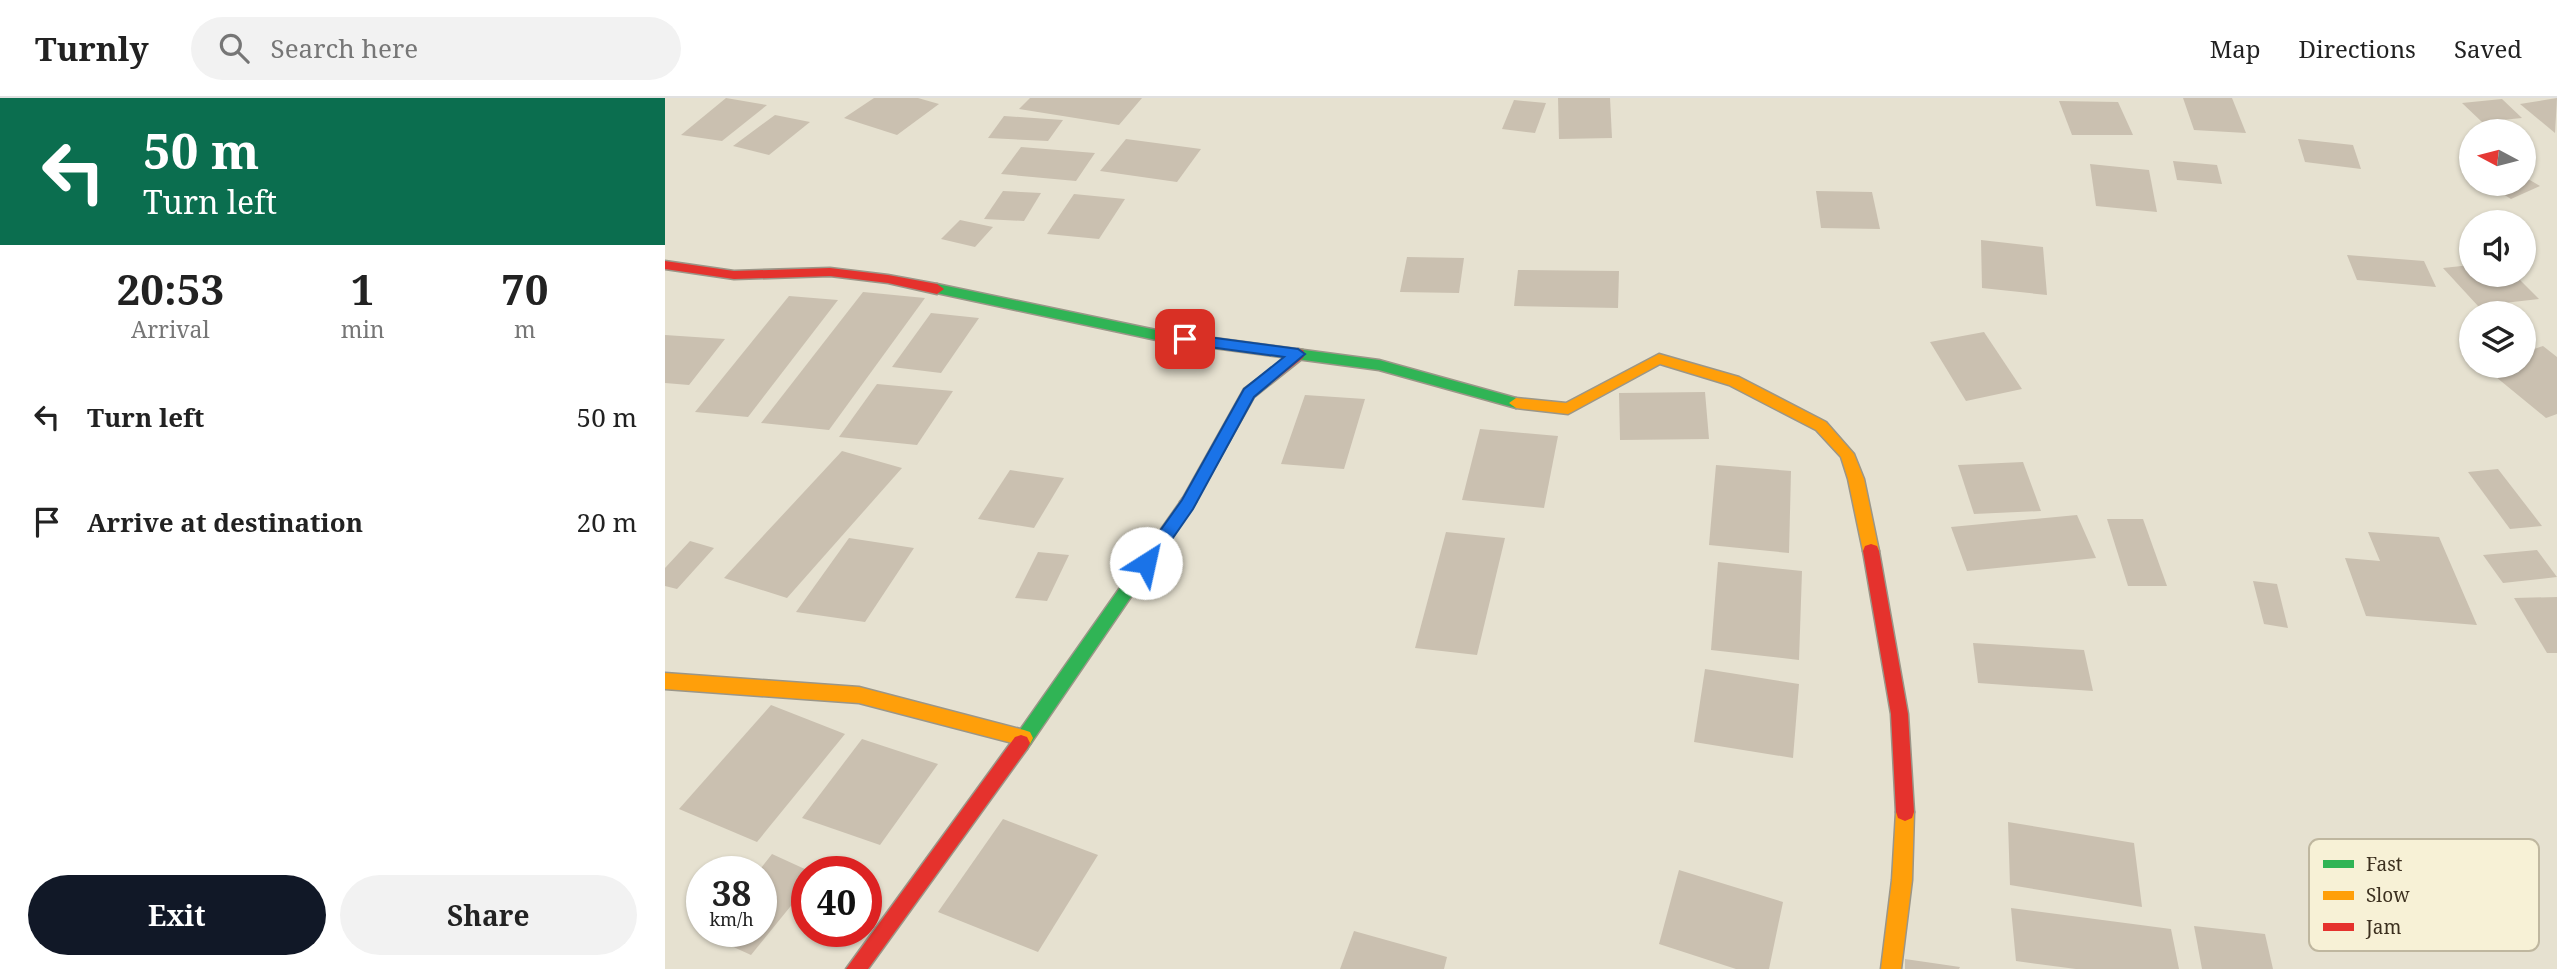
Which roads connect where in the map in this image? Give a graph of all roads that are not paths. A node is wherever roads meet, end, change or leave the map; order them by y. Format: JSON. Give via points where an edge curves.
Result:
{"nodes":[{"id":1,"x":665,"y":265,"type":"edge"},
{"id":2,"x":1298,"y":354,"type":"junction"},
{"id":3,"x":665,"y":681,"type":"edge"},
{"id":4,"x":1024,"y":738,"type":"junction"},
{"id":5,"x":856,"y":969,"type":"edge"},
{"id":6,"x":1891,"y":969,"type":"edge"}],
"edges":[{"from":1,"to":2,"type":"street","via":[[734,275],[831,272],[888,279],[1161,336]]},
{"from":2,"to":4,"type":"street","via":[[1249,393],[1187,505]]},
{"from":2,"to":6,"type":"street","via":[[1379,365],[1526,406],[1568,409],[1659,359],[1734,381],[1821,426],[1836,439],[1856,479],[1902,730],[1906,810],[1902,898]]},
{"from":3,"to":4,"type":"street","via":[[859,695]]},
{"from":4,"to":5,"type":"street"}]}
